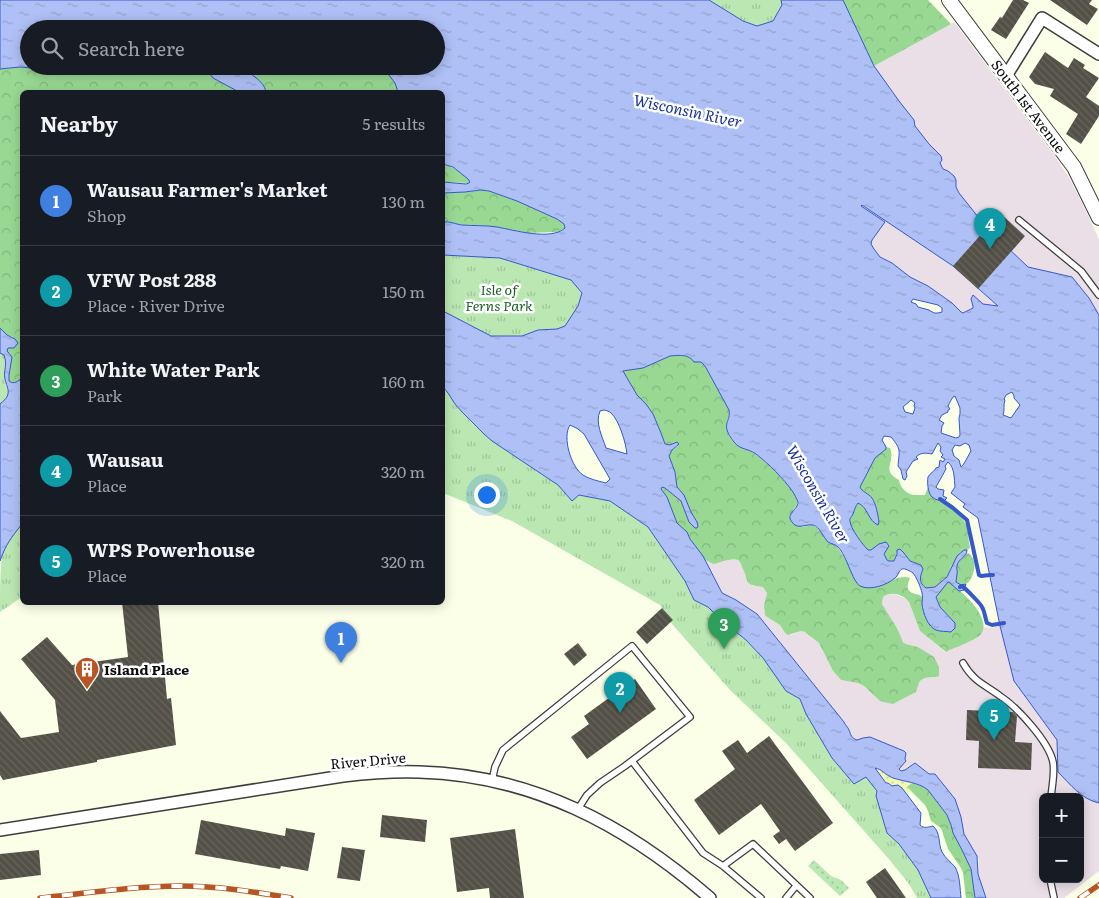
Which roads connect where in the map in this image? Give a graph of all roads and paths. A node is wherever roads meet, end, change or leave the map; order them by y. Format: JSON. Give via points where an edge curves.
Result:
{"nodes":[{"id":1,"x":949,"y":0,"type":"edge"},
{"id":2,"x":1099,"y":54,"type":"edge"},
{"id":3,"x":1006,"y":76,"type":"junction"},
{"id":4,"x":1099,"y":218,"type":"edge"},
{"id":5,"x":1019,"y":220,"type":"dead end"},
{"id":6,"x":1099,"y":295,"type":"edge"},
{"id":7,"x":964,"y":663,"type":"dead end"},
{"id":8,"x":632,"y":760,"type":"junction"},
{"id":9,"x":492,"y":781,"type":"junction"},
{"id":10,"x":1051,"y":793,"type":"edge"},
{"id":11,"x":578,"y":809,"type":"junction"},
{"id":12,"x":0,"y":830,"type":"edge"},
{"id":13,"x":723,"y":866,"type":"junction"},
{"id":14,"x":1051,"y":883,"type":"edge"},
{"id":15,"x":796,"y":886,"type":"junction"},
{"id":16,"x":710,"y":898,"type":"edge"},
{"id":17,"x":761,"y":898,"type":"edge"},
{"id":18,"x":786,"y":898,"type":"edge"},
{"id":19,"x":810,"y":898,"type":"edge"},
{"id":20,"x":1054,"y":898,"type":"edge"}],
"edges":[{"from":1,"to":3,"type":"street","name":"South 1st Avenue"},
{"from":2,"to":3,"type":"street","via":[[1042,18]]},
{"from":3,"to":4,"type":"street","name":"South 1st Avenue","via":[[1074,167]]},
{"from":5,"to":6,"type":"lane","via":[[1081,271]]},
{"from":7,"to":10,"type":"lane","via":[[975,679],[1016,708],[1047,749],[1053,764]]},
{"from":8,"to":9,"type":"lane","via":[[690,717],[632,646],[503,750]]},
{"from":8,"to":11,"type":"lane","via":[[592,790]]},
{"from":8,"to":13,"type":"lane","via":[[703,853]]},
{"from":9,"to":11,"type":"street","name":"River Drive"},
{"from":9,"to":12,"type":"street","name":"River Drive","via":[[430,772],[369,773]]},
{"from":11,"to":16,"type":"street","name":"River Drive","via":[[638,844]]},
{"from":13,"to":15,"type":"lane","via":[[752,844]]},
{"from":13,"to":17,"type":"lane"},
{"from":14,"to":20,"type":"lane"},
{"from":15,"to":18,"type":"lane"},
{"from":15,"to":19,"type":"lane"}]}
